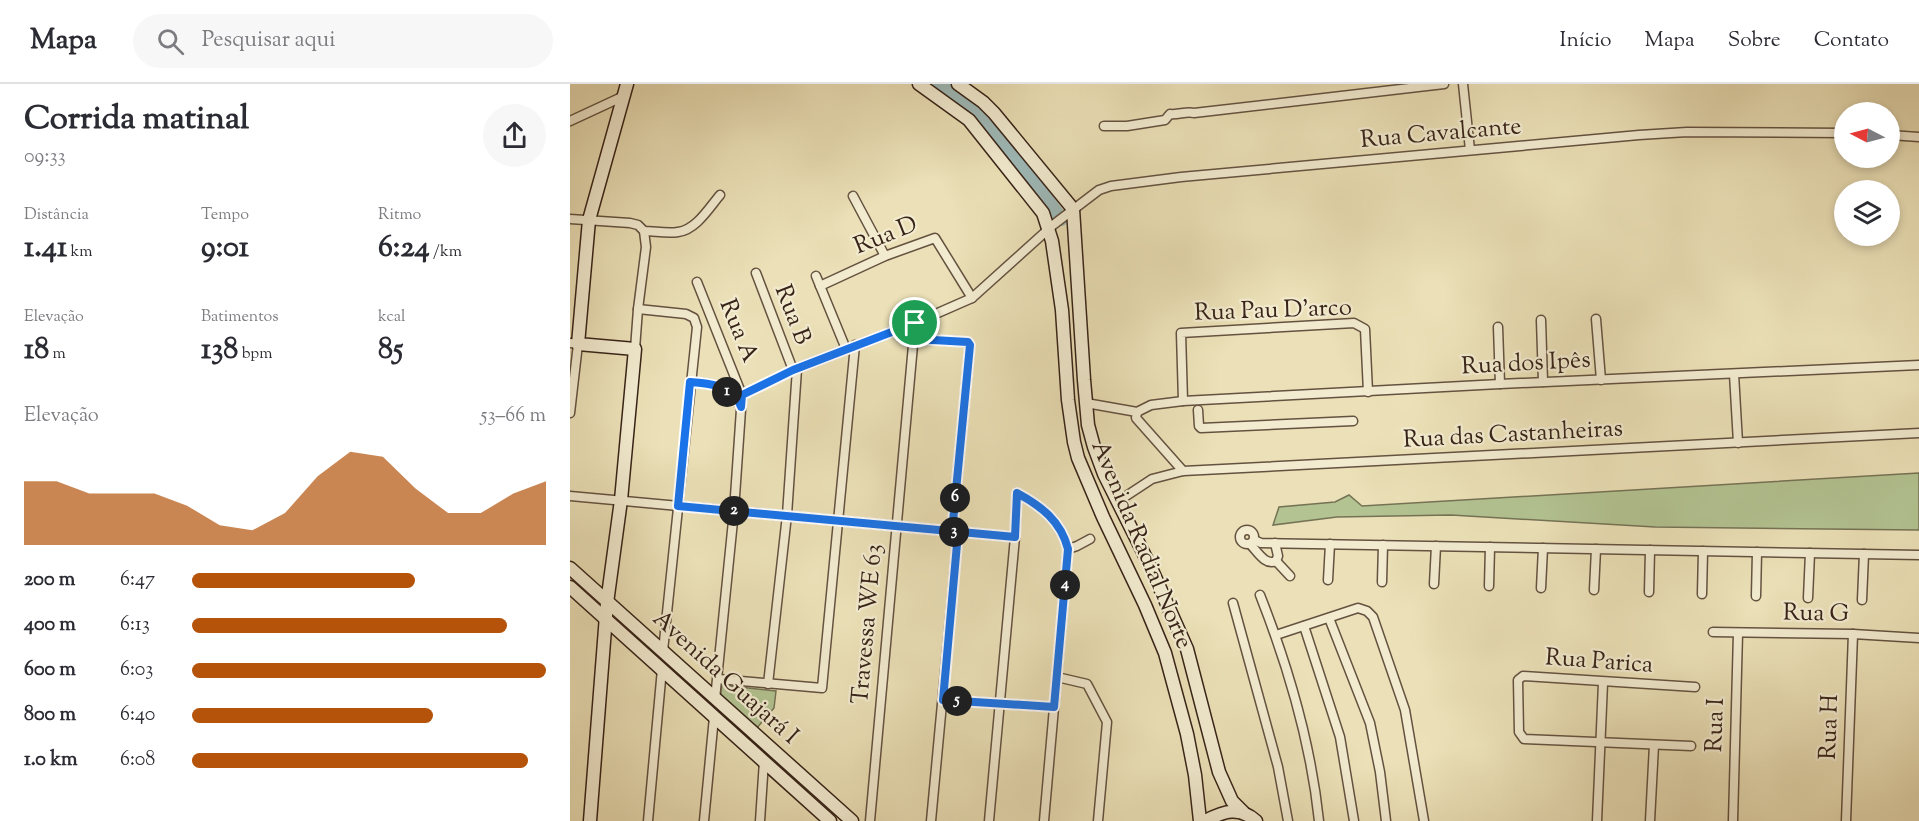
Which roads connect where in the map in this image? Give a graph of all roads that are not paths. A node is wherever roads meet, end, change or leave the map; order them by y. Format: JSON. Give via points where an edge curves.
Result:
{"nodes":[{"id":1,"x":919,"y":84,"type":"edge"},
{"id":2,"x":958,"y":84,"type":"edge"},
{"id":3,"x":1444,"y":84,"type":"edge"},
{"id":4,"x":1463,"y":84,"type":"edge"},
{"id":5,"x":626,"y":90,"type":"edge"},
{"id":6,"x":571,"y":117,"type":"edge"},
{"id":7,"x":1104,"y":126,"type":"dead end"},
{"id":8,"x":1834,"y":133,"type":"edge"},
{"id":9,"x":1900,"y":136,"type":"edge"},
{"id":10,"x":1919,"y":137,"type":"edge"},
{"id":11,"x":1470,"y":150,"type":"junction"},
{"id":12,"x":720,"y":195,"type":"dead end"},
{"id":13,"x":853,"y":196,"type":"dead end"},
{"id":14,"x":1069,"y":212,"type":"junction"},
{"id":15,"x":570,"y":219,"type":"edge"},
{"id":16,"x":589,"y":220,"type":"junction"},
{"id":17,"x":1050,"y":227,"type":"junction"},
{"id":18,"x":644,"y":231,"type":"junction"},
{"id":19,"x":885,"y":256,"type":"junction"},
{"id":20,"x":756,"y":273,"type":"dead end"},
{"id":21,"x":816,"y":276,"type":"dead end"},
{"id":22,"x":697,"y":282,"type":"dead end"},
{"id":23,"x":820,"y":286,"type":"junction"},
{"id":24,"x":972,"y":298,"type":"junction"},
{"id":25,"x":638,"y":309,"type":"junction"},
{"id":26,"x":1596,"y":319,"type":"dead end"},
{"id":27,"x":1541,"y":320,"type":"dead end"},
{"id":28,"x":915,"y":323,"type":"junction"},
{"id":29,"x":1498,"y":327,"type":"dead end"},
{"id":30,"x":915,"y":339,"type":"junction"},
{"id":31,"x":574,"y":344,"type":"edge"},
{"id":32,"x":855,"y":345,"type":"junction"},
{"id":33,"x":634,"y":349,"type":"junction"},
{"id":34,"x":846,"y":349,"type":"junction"},
{"id":35,"x":1919,"y":365,"type":"edge"},
{"id":36,"x":795,"y":370,"type":"junction"},
{"id":37,"x":1734,"y":374,"type":"junction"},
{"id":38,"x":1601,"y":380,"type":"junction"},
{"id":39,"x":690,"y":382,"type":"junction"},
{"id":40,"x":1543,"y":382,"type":"junction"},
{"id":41,"x":1500,"y":384,"type":"junction"},
{"id":42,"x":1368,"y":392,"type":"junction"},
{"id":43,"x":742,"y":395,"type":"junction"},
{"id":44,"x":1183,"y":401,"type":"junction"},
{"id":45,"x":1086,"y":403,"type":"junction"},
{"id":46,"x":741,"y":407,"type":"junction"},
{"id":47,"x":1198,"y":410,"type":"dead end"},
{"id":48,"x":1137,"y":412,"type":"junction"},
{"id":49,"x":570,"y":413,"type":"edge"},
{"id":50,"x":1353,"y":421,"type":"dead end"},
{"id":51,"x":1919,"y":433,"type":"edge"},
{"id":52,"x":1738,"y":443,"type":"junction"},
{"id":53,"x":1183,"y":471,"type":"junction"},
{"id":54,"x":570,"y":496,"type":"edge"},
{"id":55,"x":621,"y":500,"type":"junction"},
{"id":56,"x":1117,"y":502,"type":"junction"},
{"id":57,"x":678,"y":506,"type":"junction"},
{"id":58,"x":734,"y":511,"type":"junction"},
{"id":59,"x":787,"y":515,"type":"junction"},
{"id":60,"x":838,"y":519,"type":"junction"},
{"id":61,"x":897,"y":527,"type":"junction"},
{"id":62,"x":955,"y":533,"type":"junction"},
{"id":63,"x":1015,"y":537,"type":"junction"},
{"id":64,"x":1090,"y":539,"type":"dead end"},
{"id":65,"x":1275,"y":543,"type":"junction"},
{"id":66,"x":1330,"y":544,"type":"junction"},
{"id":67,"x":1383,"y":545,"type":"junction"},
{"id":68,"x":1436,"y":546,"type":"junction"},
{"id":69,"x":1490,"y":547,"type":"junction"},
{"id":70,"x":1543,"y":548,"type":"junction"},
{"id":71,"x":1068,"y":549,"type":"junction"},
{"id":72,"x":1596,"y":549,"type":"junction"},
{"id":73,"x":1650,"y":550,"type":"junction"},
{"id":74,"x":1703,"y":551,"type":"junction"},
{"id":75,"x":1757,"y":552,"type":"junction"},
{"id":76,"x":1810,"y":553,"type":"junction"},
{"id":77,"x":1864,"y":554,"type":"junction"},
{"id":78,"x":1919,"y":555,"type":"edge"},
{"id":79,"x":1275,"y":561,"type":"junction"},
{"id":80,"x":570,"y":568,"type":"edge"},
{"id":81,"x":1290,"y":576,"type":"dead end"},
{"id":82,"x":1328,"y":580,"type":"dead end"},
{"id":83,"x":1382,"y":582,"type":"dead end"},
{"id":84,"x":1434,"y":584,"type":"dead end"},
{"id":85,"x":1489,"y":586,"type":"dead end"},
{"id":86,"x":570,"y":587,"type":"edge"},
{"id":87,"x":1541,"y":588,"type":"dead end"},
{"id":88,"x":1594,"y":590,"type":"dead end"},
{"id":89,"x":1648,"y":592,"type":"dead end"},
{"id":90,"x":1702,"y":594,"type":"dead end"},
{"id":91,"x":1260,"y":595,"type":"dead end"},
{"id":92,"x":1756,"y":596,"type":"dead end"},
{"id":93,"x":1808,"y":598,"type":"dead end"},
{"id":94,"x":1862,"y":600,"type":"dead end"},
{"id":95,"x":607,"y":603,"type":"junction"},
{"id":96,"x":1233,"y":603,"type":"dead end"},
{"id":97,"x":1329,"y":618,"type":"junction"},
{"id":98,"x":606,"y":620,"type":"junction"},
{"id":99,"x":1304,"y":626,"type":"junction"},
{"id":100,"x":1713,"y":632,"type":"dead end"},
{"id":101,"x":1738,"y":633,"type":"junction"},
{"id":102,"x":1853,"y":634,"type":"junction"},
{"id":103,"x":1276,"y":635,"type":"junction"},
{"id":104,"x":1919,"y":638,"type":"edge"},
{"id":105,"x":663,"y":651,"type":"junction"},
{"id":106,"x":662,"y":669,"type":"junction"},
{"id":107,"x":1058,"y":677,"type":"junction"},
{"id":108,"x":718,"y":679,"type":"junction"},
{"id":109,"x":1603,"y":683,"type":"junction"},
{"id":110,"x":768,"y":684,"type":"junction"},
{"id":111,"x":1695,"y":687,"type":"dead end"},
{"id":112,"x":715,"y":699,"type":"junction"},
{"id":113,"x":943,"y":700,"type":"junction"},
{"id":114,"x":999,"y":705,"type":"junction"},
{"id":115,"x":1054,"y":707,"type":"junction"},
{"id":116,"x":714,"y":717,"type":"junction"},
{"id":117,"x":1599,"y":742,"type":"junction"},
{"id":118,"x":1654,"y":745,"type":"junction"},
{"id":119,"x":1691,"y":746,"type":"dead end"},
{"id":120,"x":764,"y":761,"type":"junction"},
{"id":121,"x":1237,"y":811,"type":"junction"},
{"id":122,"x":819,"y":817,"type":"edge"},
{"id":123,"x":1732,"y":820,"type":"edge"},
{"id":124,"x":590,"y":821,"type":"edge"},
{"id":125,"x":648,"y":821,"type":"edge"},
{"id":126,"x":704,"y":821,"type":"edge"},
{"id":127,"x":760,"y":821,"type":"edge"},
{"id":128,"x":830,"y":821,"type":"edge"},
{"id":129,"x":852,"y":821,"type":"edge"},
{"id":130,"x":870,"y":821,"type":"edge"},
{"id":131,"x":931,"y":821,"type":"edge"},
{"id":132,"x":989,"y":821,"type":"edge"},
{"id":133,"x":1044,"y":821,"type":"edge"},
{"id":134,"x":1098,"y":821,"type":"edge"},
{"id":135,"x":1204,"y":821,"type":"edge"},
{"id":136,"x":1256,"y":821,"type":"edge"},
{"id":137,"x":1288,"y":821,"type":"edge"},
{"id":138,"x":1319,"y":821,"type":"edge"},
{"id":139,"x":1354,"y":821,"type":"edge"},
{"id":140,"x":1386,"y":821,"type":"edge"},
{"id":141,"x":1424,"y":821,"type":"edge"},
{"id":142,"x":1597,"y":821,"type":"edge"},
{"id":143,"x":1650,"y":821,"type":"edge"},
{"id":144,"x":1846,"y":821,"type":"edge"}],
"edges":[{"from":1,"to":17,"type":"main road","name":"Avenida Radial Norte","via":[[969,120]]},
{"from":2,"to":14,"type":"main road","via":[[994,113]]},
{"from":3,"to":7,"type":"street","via":[[1170,114],[1164,120]]},
{"from":4,"to":11,"type":"street"},
{"from":5,"to":6,"type":"street"},
{"from":5,"to":16,"type":"main road"},
{"from":8,"to":11,"type":"street","name":"Rua Cavalcante","via":[[1687,132]]},
{"from":9,"to":10,"type":"street"},
{"from":11,"to":14,"type":"street","name":"Rua Cavalcante","via":[[1111,186]]},
{"from":12,"to":18,"type":"street","via":[[684,231]]},
{"from":13,"to":19,"type":"street"},
{"from":14,"to":17,"type":"street","name":"Rua Cavalcante"},
{"from":14,"to":45,"type":"main road","name":"Avenida Radial Norte"},
{"from":15,"to":16,"type":"street"},
{"from":16,"to":18,"type":"street","via":[[630,223]]},
{"from":16,"to":31,"type":"main road"},
{"from":17,"to":24,"type":"street","name":"Rua Cavalcante"},
{"from":17,"to":135,"type":"main road","name":"Avenida Radial Norte","via":[[1078,458],[1165,653],[1187,734]]},
{"from":18,"to":25,"type":"street","via":[[646,247]]},
{"from":19,"to":23,"type":"street","name":"Rua D"},
{"from":19,"to":24,"type":"street","name":"Rua D","via":[[935,237]]},
{"from":20,"to":36,"type":"street","name":"Rua B"},
{"from":21,"to":23,"type":"street"},
{"from":22,"to":43,"type":"street","name":"Rua A"},
{"from":23,"to":34,"type":"street"},
{"from":24,"to":28,"type":"street","name":"Rua Cavalcante"},
{"from":25,"to":33,"type":"street"},
{"from":25,"to":39,"type":"street","via":[[694,318],[697,327]]},
{"from":26,"to":38,"type":"street"},
{"from":27,"to":40,"type":"street"},
{"from":28,"to":30,"type":"street","name":"Travessa WE 63"},
{"from":28,"to":32,"type":"street","name":"Rua Cavalcante"},
{"from":29,"to":41,"type":"street"},
{"from":30,"to":61,"type":"street","name":"Travessa WE 63"},
{"from":30,"to":62,"type":"street","via":[[970,345]]},
{"from":31,"to":33,"type":"main road"},
{"from":31,"to":49,"type":"street"},
{"from":32,"to":34,"type":"street","name":"Rua Cavalcante"},
{"from":32,"to":60,"type":"street"},
{"from":33,"to":55,"type":"main road"},
{"from":34,"to":36,"type":"street","name":"Rua Cavalcante"},
{"from":35,"to":37,"type":"street","name":"Rua dos Ipês"},
{"from":36,"to":43,"type":"street","name":"Rua Cavalcante"},
{"from":36,"to":59,"type":"street"},
{"from":37,"to":38,"type":"street","name":"Rua dos Ipês"},
{"from":37,"to":52,"type":"street"},
{"from":38,"to":40,"type":"street","name":"Rua dos Ipês"},
{"from":39,"to":46,"type":"street","via":[[718,385]]},
{"from":39,"to":57,"type":"street"},
{"from":40,"to":41,"type":"street","name":"Rua dos Ipês"},
{"from":41,"to":42,"type":"street","name":"Rua dos Ipês"},
{"from":42,"to":44,"type":"street","name":"Rua dos Ipês"},
{"from":42,"to":44,"type":"street","name":"Rua Pau D'arco","via":[[1365,328],[1353,323],[1181,333]]},
{"from":43,"to":46,"type":"street"},
{"from":44,"to":48,"type":"street","name":"Rua dos Ipês","via":[[1151,405]]},
{"from":45,"to":48,"type":"street"},
{"from":45,"to":56,"type":"main road","name":"Avenida Radial Norte","via":[[1094,447]]},
{"from":46,"to":58,"type":"street"},
{"from":47,"to":50,"type":"street","via":[[1201,428]]},
{"from":48,"to":53,"type":"street","via":[[1136,418]]},
{"from":51,"to":52,"type":"street","name":"Rua das Castanheiras"},
{"from":52,"to":53,"type":"street","name":"Rua das Castanheiras"},
{"from":53,"to":56,"type":"street","name":"Rua das Castanheiras","via":[[1152,479]]},
{"from":54,"to":55,"type":"street"},
{"from":55,"to":57,"type":"street"},
{"from":55,"to":95,"type":"main road"},
{"from":56,"to":121,"type":"main road","name":"Avenida Radial Norte","via":[[1187,649],[1219,772]]},
{"from":57,"to":58,"type":"street"},
{"from":57,"to":105,"type":"street"},
{"from":58,"to":59,"type":"street"},
{"from":58,"to":108,"type":"street"},
{"from":59,"to":60,"type":"street"},
{"from":59,"to":110,"type":"street"},
{"from":60,"to":61,"type":"street"},
{"from":60,"to":110,"type":"street","via":[[822,687]]},
{"from":61,"to":62,"type":"street"},
{"from":61,"to":130,"type":"street","name":"Travessa WE 63"},
{"from":62,"to":63,"type":"street"},
{"from":62,"to":113,"type":"street"},
{"from":63,"to":71,"type":"street","via":[[1017,493],[1059,526]]},
{"from":63,"to":114,"type":"street"},
{"from":64,"to":71,"type":"street"},
{"from":65,"to":66,"type":"street"},
{"from":65,"to":79,"type":"street"},
{"from":65,"to":79,"type":"street","via":[[1252,542],[1267,562]]},
{"from":66,"to":67,"type":"street"},
{"from":66,"to":82,"type":"street"},
{"from":67,"to":68,"type":"street"},
{"from":67,"to":83,"type":"street"},
{"from":68,"to":69,"type":"street"},
{"from":68,"to":84,"type":"street"},
{"from":69,"to":70,"type":"street"},
{"from":69,"to":85,"type":"street"},
{"from":70,"to":72,"type":"street"},
{"from":70,"to":87,"type":"street"},
{"from":71,"to":107,"type":"street"},
{"from":72,"to":73,"type":"street"},
{"from":72,"to":88,"type":"street"},
{"from":73,"to":74,"type":"street"},
{"from":73,"to":89,"type":"street"},
{"from":74,"to":75,"type":"street"},
{"from":74,"to":90,"type":"street"},
{"from":75,"to":76,"type":"street"},
{"from":75,"to":92,"type":"street"},
{"from":76,"to":77,"type":"street"},
{"from":76,"to":93,"type":"street"},
{"from":77,"to":78,"type":"street"},
{"from":77,"to":94,"type":"street"},
{"from":79,"to":81,"type":"street"},
{"from":80,"to":95,"type":"main road","name":"Avenida Guajará I"},
{"from":86,"to":98,"type":"main road","name":"Avenida Guajará I"},
{"from":91,"to":103,"type":"street"},
{"from":95,"to":98,"type":"main road"},
{"from":95,"to":105,"type":"main road","name":"Avenida Guajará I"},
{"from":96,"to":137,"type":"street","via":[[1278,767]]},
{"from":97,"to":99,"type":"street"},
{"from":97,"to":140,"type":"street","via":[[1370,723]]},
{"from":97,"to":141,"type":"street","via":[[1358,608],[1374,617],[1405,710]]},
{"from":98,"to":106,"type":"main road","name":"Avenida Guajará I"},
{"from":98,"to":124,"type":"main road"},
{"from":99,"to":103,"type":"street"},
{"from":99,"to":139,"type":"street","via":[[1340,737]]},
{"from":100,"to":101,"type":"street","name":"Rua G"},
{"from":101,"to":102,"type":"street","name":"Rua G"},
{"from":101,"to":123,"type":"street","name":"Rua I"},
{"from":102,"to":104,"type":"street","name":"Rua G"},
{"from":102,"to":144,"type":"street","name":"Rua H"},
{"from":103,"to":138,"type":"street","via":[[1312,765]]},
{"from":105,"to":112,"type":"main road","name":"Avenida Guajará I"},
{"from":106,"to":116,"type":"main road","name":"Avenida Guajará I"},
{"from":106,"to":125,"type":"street"},
{"from":107,"to":115,"type":"street"},
{"from":107,"to":134,"type":"street","via":[[1087,684],[1107,722]]},
{"from":108,"to":110,"type":"street"},
{"from":108,"to":112,"type":"street"},
{"from":109,"to":111,"type":"street","name":"Rua Parica"},
{"from":109,"to":117,"type":"street"},
{"from":109,"to":117,"type":"street","name":"Rua Parica","via":[[1523,676],[1518,680],[1519,732],[1524,739]]},
{"from":112,"to":129,"type":"main road","name":"Avenida Guajará I"},
{"from":113,"to":114,"type":"street"},
{"from":113,"to":131,"type":"street"},
{"from":114,"to":115,"type":"street"},
{"from":114,"to":132,"type":"street"},
{"from":115,"to":133,"type":"street"},
{"from":116,"to":120,"type":"main road","name":"Avenida Guajará I"},
{"from":116,"to":126,"type":"street"},
{"from":117,"to":118,"type":"street"},
{"from":117,"to":142,"type":"street"},
{"from":118,"to":119,"type":"street"},
{"from":118,"to":143,"type":"street"},
{"from":120,"to":122,"type":"main road","name":"Avenida Guajará I"},
{"from":120,"to":127,"type":"street"},
{"from":121,"to":135,"type":"main road"},
{"from":121,"to":136,"type":"main road"},
{"from":122,"to":128,"type":"main road","name":"Avenida Guajará I"}]}
